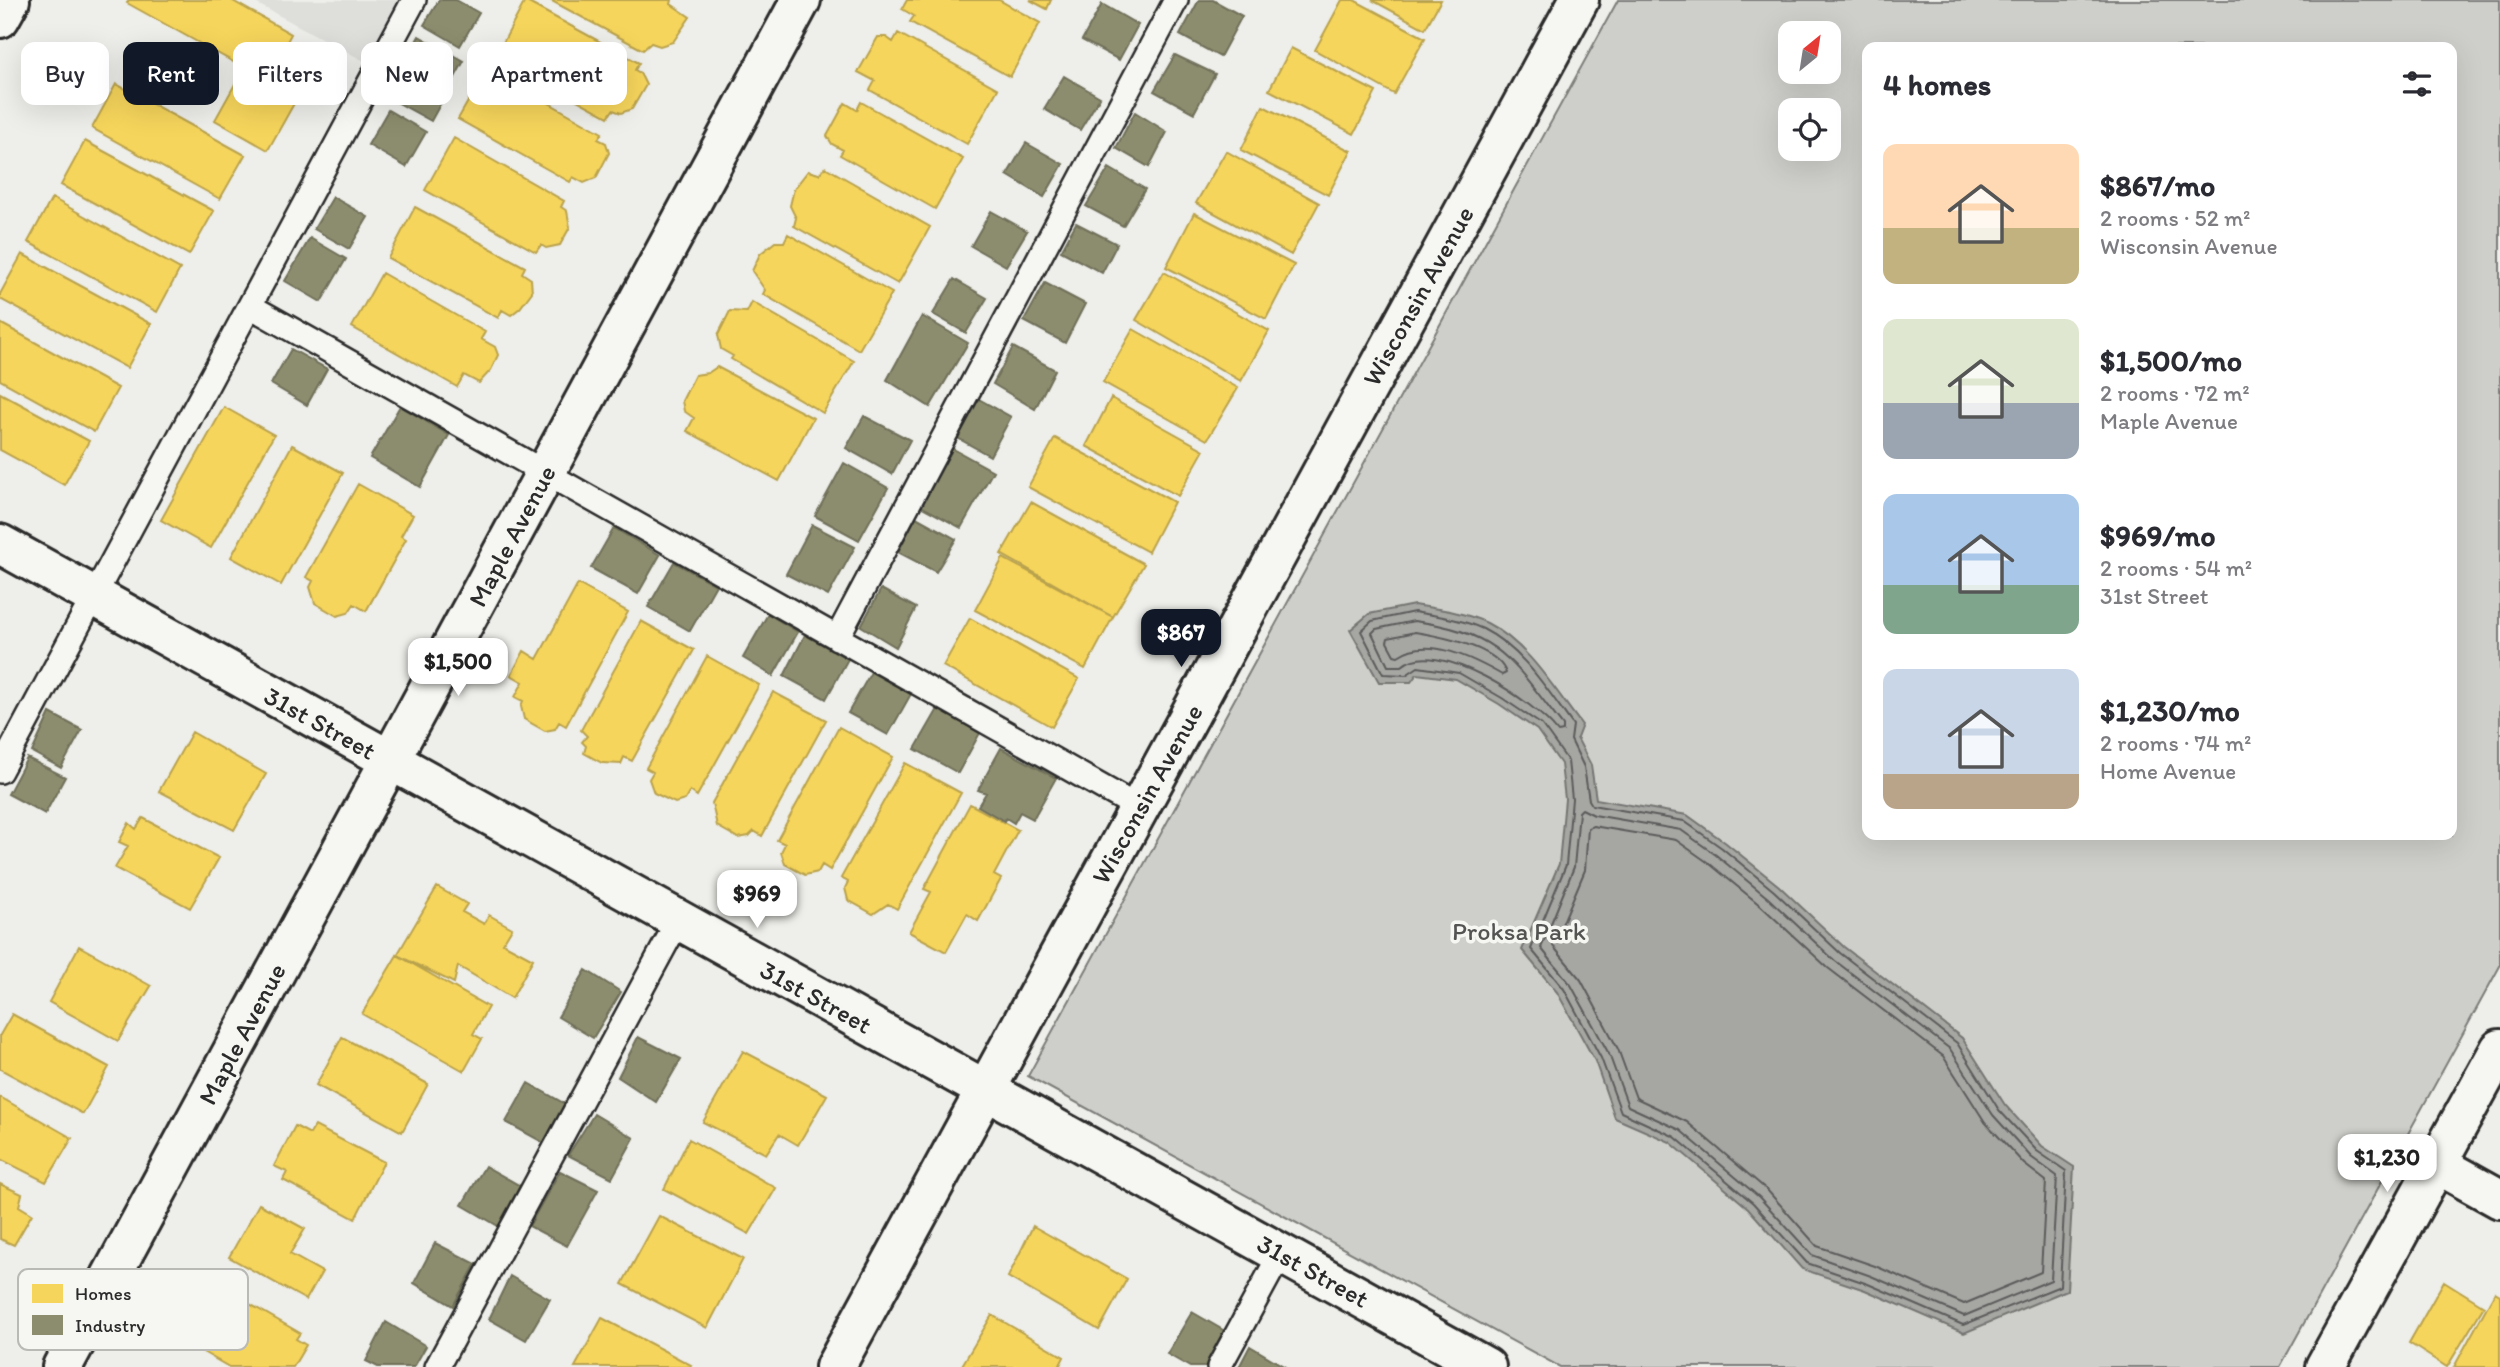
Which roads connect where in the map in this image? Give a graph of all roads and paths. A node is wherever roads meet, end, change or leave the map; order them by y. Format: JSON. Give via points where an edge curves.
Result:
{"nodes":[{"id":1,"x":10,"y":0,"type":"edge"},
{"id":2,"x":414,"y":0,"type":"edge"},
{"id":3,"x":802,"y":0,"type":"edge"},
{"id":4,"x":1176,"y":0,"type":"edge"},
{"id":5,"x":1579,"y":0,"type":"edge"},
{"id":6,"x":0,"y":18,"type":"edge"},
{"id":7,"x":250,"y":306,"type":"junction"},
{"id":8,"x":545,"y":474,"type":"junction"},
{"id":9,"x":0,"y":544,"type":"edge"},
{"id":10,"x":95,"y":596,"type":"junction"},
{"id":11,"x":837,"y":638,"type":"junction"},
{"id":12,"x":389,"y":761,"type":"junction"},
{"id":13,"x":0,"y":771,"type":"edge"},
{"id":14,"x":1139,"y":808,"type":"junction"},
{"id":15,"x":678,"y":921,"type":"junction"},
{"id":16,"x":2500,"y":1049,"type":"edge"},
{"id":17,"x":986,"y":1090,"type":"junction"},
{"id":18,"x":2437,"y":1164,"type":"junction"},
{"id":19,"x":2500,"y":1199,"type":"edge"},
{"id":20,"x":1281,"y":1253,"type":"junction"},
{"id":21,"x":115,"y":1269,"type":"edge"},
{"id":22,"x":71,"y":1350,"type":"edge"},
{"id":23,"x":62,"y":1367,"type":"edge"},
{"id":24,"x":437,"y":1367,"type":"edge"},
{"id":25,"x":835,"y":1367,"type":"edge"},
{"id":26,"x":1219,"y":1367,"type":"edge"},
{"id":27,"x":1486,"y":1367,"type":"edge"},
{"id":28,"x":2325,"y":1367,"type":"edge"}],
"edges":[{"from":1,"to":6,"type":"street"},
{"from":2,"to":7,"type":"lane"},
{"from":3,"to":8,"type":"street","name":"Maple Avenue"},
{"from":4,"to":11,"type":"lane"},
{"from":5,"to":14,"type":"street","name":"Wisconsin Avenue"},
{"from":7,"to":8,"type":"lane"},
{"from":7,"to":10,"type":"lane"},
{"from":8,"to":11,"type":"lane"},
{"from":8,"to":12,"type":"street","name":"Maple Avenue"},
{"from":9,"to":10,"type":"street","name":"31st Street"},
{"from":10,"to":12,"type":"street","name":"31st Street"},
{"from":10,"to":13,"type":"lane"},
{"from":11,"to":14,"type":"lane"},
{"from":12,"to":15,"type":"street","name":"31st Street"},
{"from":12,"to":21,"type":"street","name":"Maple Avenue"},
{"from":14,"to":17,"type":"street","name":"Wisconsin Avenue"},
{"from":15,"to":17,"type":"street","name":"31st Street"},
{"from":15,"to":24,"type":"lane"},
{"from":16,"to":18,"type":"street"},
{"from":17,"to":20,"type":"street","name":"31st Street"},
{"from":17,"to":25,"type":"street","name":"Wisconsin Avenue"},
{"from":18,"to":19,"type":"street"},
{"from":18,"to":28,"type":"street"},
{"from":20,"to":26,"type":"lane"},
{"from":20,"to":27,"type":"street","name":"31st Street"},
{"from":22,"to":23,"type":"street","name":"Maple Avenue"}]}
